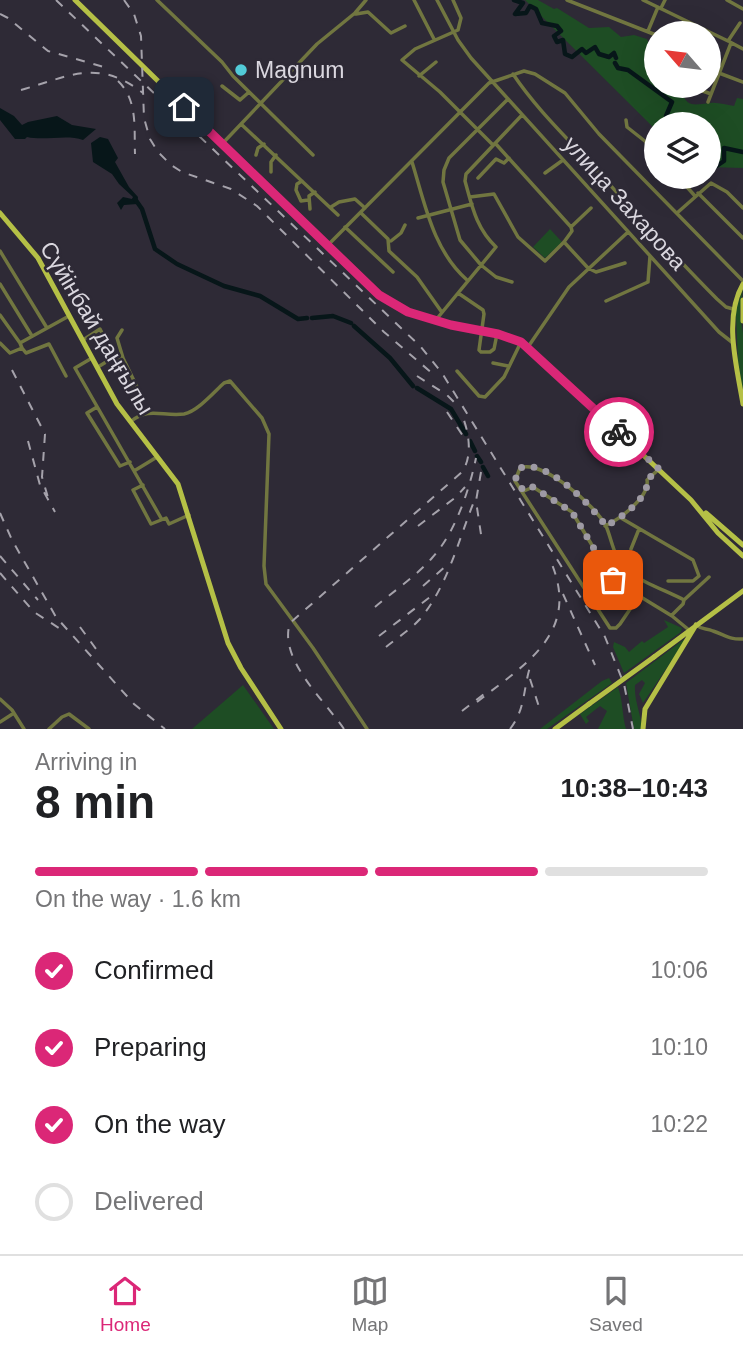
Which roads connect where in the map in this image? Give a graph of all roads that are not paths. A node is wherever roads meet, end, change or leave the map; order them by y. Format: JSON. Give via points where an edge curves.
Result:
{"nodes":[{"id":1,"x":75,"y":0,"type":"edge"},
{"id":2,"x":157,"y":0,"type":"edge"},
{"id":3,"x":366,"y":0,"type":"edge"},
{"id":4,"x":414,"y":0,"type":"edge"},
{"id":5,"x":437,"y":0,"type":"edge"},
{"id":6,"x":453,"y":0,"type":"edge"},
{"id":7,"x":567,"y":0,"type":"edge"},
{"id":8,"x":643,"y":0,"type":"edge"},
{"id":9,"x":665,"y":0,"type":"edge"},
{"id":10,"x":727,"y":0,"type":"edge"},
{"id":11,"x":660,"y":7,"type":"junction"},
{"id":12,"x":743,"y":9,"type":"edge"},
{"id":13,"x":355,"y":13,"type":"junction"},
{"id":14,"x":653,"y":21,"type":"edge"},
{"id":15,"x":742,"y":22,"type":"edge"},
{"id":16,"x":405,"y":26,"type":"dead end"},
{"id":17,"x":644,"y":29,"type":"edge"},
{"id":18,"x":453,"y":32,"type":"junction"},
{"id":19,"x":434,"y":39,"type":"junction"},
{"id":20,"x":730,"y":42,"type":"junction"},
{"id":21,"x":743,"y":49,"type":"edge"},
{"id":22,"x":436,"y":62,"type":"dead end"},
{"id":23,"x":721,"y":67,"type":"edge"},
{"id":24,"x":513,"y":74,"type":"junction"},
{"id":25,"x":721,"y":74,"type":"edge"},
{"id":26,"x":419,"y":76,"type":"junction"},
{"id":27,"x":493,"y":81,"type":"junction"},
{"id":28,"x":743,"y":82,"type":"edge"},
{"id":29,"x":222,"y":86,"type":"dead end"},
{"id":30,"x":249,"y":92,"type":"junction"},
{"id":31,"x":710,"y":98,"type":"edge"},
{"id":32,"x":508,"y":99,"type":"junction"},
{"id":33,"x":708,"y":102,"type":"dead end"},
{"id":34,"x":261,"y":104,"type":"junction"},
{"id":35,"x":460,"y":112,"type":"junction"},
{"id":36,"x":522,"y":115,"type":"junction"},
{"id":37,"x":626,"y":120,"type":"dead end"},
{"id":38,"x":241,"y":124,"type":"junction"},
{"id":39,"x":477,"y":129,"type":"junction"},
{"id":40,"x":644,"y":140,"type":"edge"},
{"id":41,"x":222,"y":144,"type":"junction"},
{"id":42,"x":264,"y":144,"type":"junction"},
{"id":43,"x":494,"y":144,"type":"junction"},
{"id":44,"x":256,"y":155,"type":"dead end"},
{"id":45,"x":276,"y":155,"type":"junction"},
{"id":46,"x":313,"y":155,"type":"dead end"},
{"id":47,"x":480,"y":159,"type":"junction"},
{"id":48,"x":509,"y":159,"type":"junction"},
{"id":49,"x":563,"y":160,"type":"junction"},
{"id":50,"x":412,"y":162,"type":"junction"},
{"id":51,"x":487,"y":167,"type":"junction"},
{"id":52,"x":271,"y":172,"type":"dead end"},
{"id":53,"x":545,"y":173,"type":"dead end"},
{"id":54,"x":478,"y":178,"type":"dead end"},
{"id":55,"x":302,"y":181,"type":"junction"},
{"id":56,"x":691,"y":189,"type":"edge"},
{"id":57,"x":315,"y":192,"type":"junction"},
{"id":58,"x":697,"y":194,"type":"junction"},
{"id":59,"x":470,"y":197,"type":"junction"},
{"id":60,"x":308,"y":200,"type":"junction"},
{"id":61,"x":472,"y":204,"type":"junction"},
{"id":62,"x":331,"y":207,"type":"junction"},
{"id":63,"x":365,"y":208,"type":"junction"},
{"id":64,"x":591,"y":208,"type":"dead end"},
{"id":65,"x":743,"y":208,"type":"edge"},
{"id":66,"x":310,"y":209,"type":"dead end"},
{"id":67,"x":450,"y":210,"type":"junction"},
{"id":68,"x":0,"y":212,"type":"edge"},
{"id":69,"x":360,"y":212,"type":"junction"},
{"id":70,"x":677,"y":213,"type":"junction"},
{"id":71,"x":338,"y":215,"type":"dead end"},
{"id":72,"x":429,"y":216,"type":"junction"},
{"id":73,"x":418,"y":218,"type":"dead end"},
{"id":74,"x":405,"y":225,"type":"dead end"},
{"id":75,"x":345,"y":227,"type":"junction"},
{"id":76,"x":571,"y":227,"type":"junction"},
{"id":77,"x":628,"y":232,"type":"junction"},
{"id":78,"x":743,"y":238,"type":"edge"},
{"id":79,"x":390,"y":241,"type":"junction"},
{"id":80,"x":564,"y":242,"type":"junction"},
{"id":81,"x":327,"y":246,"type":"junction"},
{"id":82,"x":0,"y":251,"type":"edge"},
{"id":83,"x":650,"y":256,"type":"junction"},
{"id":84,"x":625,"y":262,"type":"dead end"},
{"id":85,"x":481,"y":265,"type":"junction"},
{"id":86,"x":588,"y":268,"type":"junction"},
{"id":87,"x":393,"y":272,"type":"dead end"},
{"id":88,"x":467,"y":281,"type":"junction"},
{"id":89,"x":512,"y":282,"type":"dead end"},
{"id":90,"x":743,"y":282,"type":"edge"},
{"id":91,"x":0,"y":284,"type":"edge"},
{"id":92,"x":457,"y":293,"type":"junction"},
{"id":93,"x":743,"y":300,"type":"edge"},
{"id":94,"x":606,"y":301,"type":"dead end"},
{"id":95,"x":733,"y":309,"type":"junction"},
{"id":96,"x":441,"y":311,"type":"junction"},
{"id":97,"x":0,"y":315,"type":"edge"},
{"id":98,"x":69,"y":316,"type":"junction"},
{"id":99,"x":435,"y":321,"type":"junction"},
{"id":100,"x":743,"y":321,"type":"edge"},
{"id":101,"x":47,"y":328,"type":"junction"},
{"id":102,"x":122,"y":330,"type":"dead end"},
{"id":103,"x":482,"y":331,"type":"junction"},
{"id":104,"x":498,"y":334,"type":"junction"},
{"id":105,"x":32,"y":336,"type":"junction"},
{"id":106,"x":83,"y":340,"type":"junction"},
{"id":107,"x":521,"y":342,"type":"junction"},
{"id":108,"x":0,"y":343,"type":"edge"},
{"id":109,"x":735,"y":345,"type":"junction"},
{"id":110,"x":21,"y":346,"type":"junction"},
{"id":111,"x":528,"y":347,"type":"junction"},
{"id":112,"x":92,"y":358,"type":"junction"},
{"id":113,"x":123,"y":358,"type":"junction"},
{"id":114,"x":116,"y":359,"type":"junction"},
{"id":115,"x":493,"y":363,"type":"dead end"},
{"id":116,"x":508,"y":366,"type":"junction"},
{"id":117,"x":98,"y":367,"type":"junction"},
{"id":118,"x":457,"y":371,"type":"dead end"},
{"id":119,"x":66,"y":376,"type":"dead end"},
{"id":120,"x":134,"y":391,"type":"junction"},
{"id":121,"x":743,"y":404,"type":"edge"},
{"id":122,"x":98,"y":407,"type":"junction"},
{"id":123,"x":146,"y":412,"type":"junction"},
{"id":124,"x":130,"y":422,"type":"junction"},
{"id":125,"x":158,"y":456,"type":"junction"},
{"id":126,"x":131,"y":462,"type":"junction"},
{"id":127,"x":659,"y":469,"type":"junction"},
{"id":128,"x":134,"y":471,"type":"junction"},
{"id":129,"x":143,"y":485,"type":"junction"},
{"id":130,"x":524,"y":491,"type":"junction"},
{"id":131,"x":698,"y":507,"type":"junction"},
{"id":132,"x":705,"y":514,"type":"junction"},
{"id":133,"x":189,"y":515,"type":"junction"},
{"id":134,"x":621,"y":517,"type":"junction"},
{"id":135,"x":161,"y":519,"type":"junction"},
{"id":136,"x":606,"y":526,"type":"junction"},
{"id":137,"x":639,"y":529,"type":"junction"},
{"id":138,"x":742,"y":544,"type":"edge"},
{"id":139,"x":631,"y":549,"type":"dead end"},
{"id":140,"x":743,"y":556,"type":"edge"},
{"id":141,"x":709,"y":577,"type":"dead end"},
{"id":142,"x":668,"y":581,"type":"dead end"},
{"id":143,"x":742,"y":590,"type":"edge"},
{"id":144,"x":639,"y":596,"type":"junction"},
{"id":145,"x":684,"y":600,"type":"junction"},
{"id":146,"x":672,"y":616,"type":"junction"},
{"id":147,"x":696,"y":625,"type":"junction"},
{"id":148,"x":689,"y":630,"type":"junction"},
{"id":149,"x":680,"y":637,"type":"junction"},
{"id":150,"x":743,"y":639,"type":"edge"},
{"id":151,"x":687,"y":642,"type":"junction"},
{"id":152,"x":0,"y":699,"type":"edge"},
{"id":153,"x":14,"y":713,"type":"junction"},
{"id":154,"x":0,"y":722,"type":"edge"},
{"id":155,"x":24,"y":729,"type":"edge"},
{"id":156,"x":49,"y":729,"type":"edge"},
{"id":157,"x":89,"y":729,"type":"edge"},
{"id":158,"x":281,"y":729,"type":"edge"},
{"id":159,"x":366,"y":729,"type":"edge"},
{"id":160,"x":555,"y":729,"type":"edge"},
{"id":161,"x":643,"y":729,"type":"edge"}],
"edges":[{"from":1,"to":41,"type":"main road"},
{"from":2,"to":30,"type":"street"},
{"from":3,"to":13,"type":"street"},
{"from":4,"to":19,"type":"street"},
{"from":5,"to":18,"type":"street","name":"улица Захарова"},
{"from":6,"to":18,"type":"street","via":[[461,18]]},
{"from":7,"to":17,"type":"street"},
{"from":8,"to":11,"type":"street"},
{"from":9,"to":11,"type":"street"},
{"from":10,"to":12,"type":"street"},
{"from":11,"to":14,"type":"street"},
{"from":11,"to":20,"type":"street"},
{"from":13,"to":16,"type":"street","via":[[368,12],[391,33]]},
{"from":13,"to":34,"type":"street","via":[[317,44]]},
{"from":15,"to":20,"type":"street"},
{"from":18,"to":19,"type":"street"},
{"from":18,"to":27,"type":"street","name":"улица Захарова"},
{"from":19,"to":26,"type":"street","via":[[402,60]]},
{"from":20,"to":21,"type":"street"},
{"from":20,"to":23,"type":"street"},
{"from":22,"to":26,"type":"street"},
{"from":24,"to":27,"type":"street"},
{"from":24,"to":70,"type":"street","via":[[529,72],[565,93]]},
{"from":24,"to":95,"type":"street","via":[[525,94],[605,182],[721,303]]},
{"from":25,"to":28,"type":"street"},
{"from":26,"to":35,"type":"street"},
{"from":27,"to":32,"type":"street","name":"улица Захарова"},
{"from":27,"to":35,"type":"street"},
{"from":29,"to":30,"type":"street","via":[[240,100]]},
{"from":30,"to":34,"type":"street"},
{"from":31,"to":33,"type":"street"},
{"from":32,"to":36,"type":"street","name":"улица Захарова"},
{"from":32,"to":39,"type":"street"},
{"from":34,"to":38,"type":"street"},
{"from":34,"to":46,"type":"street"},
{"from":35,"to":39,"type":"street"},
{"from":35,"to":50,"type":"street"},
{"from":36,"to":43,"type":"street"},
{"from":36,"to":49,"type":"street","name":"улица Захарова"},
{"from":37,"to":40,"type":"street","via":[[627,127]]},
{"from":38,"to":41,"type":"street"},
{"from":38,"to":42,"type":"street"},
{"from":39,"to":43,"type":"street"},
{"from":39,"to":67,"type":"street","via":[[445,165],[443,182]]},
{"from":41,"to":81,"type":"main road"},
{"from":42,"to":44,"type":"street"},
{"from":42,"to":45,"type":"street"},
{"from":43,"to":47,"type":"street"},
{"from":43,"to":48,"type":"street"},
{"from":45,"to":52,"type":"street"},
{"from":45,"to":55,"type":"street"},
{"from":47,"to":51,"type":"street"},
{"from":47,"to":59,"type":"street","via":[[465,176]]},
{"from":48,"to":51,"type":"street","via":[[504,163],[496,159]]},
{"from":48,"to":76,"type":"street"},
{"from":49,"to":53,"type":"street"},
{"from":49,"to":77,"type":"street","name":"улица Захарова"},
{"from":50,"to":63,"type":"street"},
{"from":50,"to":72,"type":"street"},
{"from":51,"to":54,"type":"street"},
{"from":55,"to":57,"type":"street"},
{"from":55,"to":60,"type":"street","via":[[296,190],[301,201]]},
{"from":56,"to":58,"type":"street"},
{"from":57,"to":60,"type":"street"},
{"from":57,"to":62,"type":"street"},
{"from":58,"to":65,"type":"street","via":[[712,183]]},
{"from":58,"to":70,"type":"street"},
{"from":58,"to":78,"type":"street"},
{"from":59,"to":61,"type":"street"},
{"from":59,"to":80,"type":"street","via":[[494,194],[518,237],[545,261]]},
{"from":60,"to":66,"type":"street"},
{"from":61,"to":67,"type":"street"},
{"from":61,"to":85,"type":"street","via":[[481,230],[496,247]]},
{"from":62,"to":63,"type":"street","via":[[355,199]]},
{"from":62,"to":71,"type":"street"},
{"from":63,"to":69,"type":"street"},
{"from":64,"to":76,"type":"street"},
{"from":67,"to":72,"type":"street"},
{"from":67,"to":85,"type":"street","via":[[464,248]]},
{"from":68,"to":98,"type":"main road","name":"Сүйінбай даңғылы","via":[[32,249]]},
{"from":69,"to":75,"type":"street"},
{"from":69,"to":79,"type":"street"},
{"from":70,"to":90,"type":"street"},
{"from":72,"to":73,"type":"street"},
{"from":72,"to":88,"type":"street","via":[[445,257]]},
{"from":74,"to":79,"type":"street"},
{"from":75,"to":81,"type":"street"},
{"from":75,"to":87,"type":"street"},
{"from":76,"to":80,"type":"street"},
{"from":77,"to":83,"type":"street","name":"улица Захарова"},
{"from":77,"to":86,"type":"street"},
{"from":79,"to":96,"type":"street","via":[[389,251],[417,277]]},
{"from":80,"to":86,"type":"street"},
{"from":81,"to":99,"type":"main road","via":[[379,295]]},
{"from":82,"to":101,"type":"street"},
{"from":83,"to":94,"type":"street","via":[[648,282]]},
{"from":83,"to":109,"type":"street","name":"улица Захарова"},
{"from":84,"to":86,"type":"street","via":[[598,272]]},
{"from":85,"to":88,"type":"street"},
{"from":85,"to":89,"type":"street"},
{"from":86,"to":111,"type":"street","via":[[569,287]]},
{"from":88,"to":92,"type":"street"},
{"from":90,"to":95,"type":"main road"},
{"from":91,"to":105,"type":"street"},
{"from":92,"to":96,"type":"street"},
{"from":92,"to":103,"type":"street","via":[[483,310]]},
{"from":93,"to":100,"type":"main road"},
{"from":95,"to":109,"type":"main road"},
{"from":96,"to":99,"type":"street"},
{"from":97,"to":110,"type":"street"},
{"from":98,"to":101,"type":"street"},
{"from":98,"to":106,"type":"main road","name":"Сүйінбай даңғылы"},
{"from":99,"to":103,"type":"main road"},
{"from":101,"to":105,"type":"street"},
{"from":102,"to":113,"type":"street","via":[[117,338]]},
{"from":103,"to":104,"type":"main road"},
{"from":103,"to":104,"type":"street","via":[[481,352],[494,349]]},
{"from":104,"to":107,"type":"main road"},
{"from":105,"to":110,"type":"street"},
{"from":106,"to":112,"type":"main road","name":"Сүйінбай даңғылы"},
{"from":106,"to":114,"type":"street","via":[[100,329]]},
{"from":107,"to":111,"type":"main road"},
{"from":107,"to":116,"type":"street"},
{"from":108,"to":110,"type":"street","via":[[7,352]]},
{"from":109,"to":121,"type":"main road"},
{"from":110,"to":119,"type":"street","via":[[26,353],[49,345]]},
{"from":111,"to":127,"type":"main road"},
{"from":112,"to":117,"type":"main road","name":"Сүйінбай даңғылы"},
{"from":112,"to":122,"type":"street","via":[[75,368]]},
{"from":113,"to":114,"type":"street"},
{"from":113,"to":120,"type":"street","via":[[137,387]]},
{"from":114,"to":117,"type":"street"},
{"from":114,"to":120,"type":"street"},
{"from":115,"to":116,"type":"street"},
{"from":116,"to":118,"type":"street","via":[[483,398]]},
{"from":117,"to":124,"type":"main road","name":"Сүйінбай даңғылы"},
{"from":120,"to":123,"type":"street"},
{"from":122,"to":126,"type":"street"},
{"from":122,"to":126,"type":"street","via":[[87,413],[120,466]]},
{"from":123,"to":124,"type":"street"},
{"from":123,"to":159,"type":"street","via":[[191,412],[230,381],[262,418],[269,434],[266,584]]},
{"from":124,"to":125,"type":"main road","name":"Сүйінбай даңғылы"},
{"from":125,"to":128,"type":"street"},
{"from":125,"to":133,"type":"main road","name":"Сүйінбай даңғылы","via":[[178,484]]},
{"from":126,"to":128,"type":"street"},
{"from":127,"to":131,"type":"main road"},
{"from":127,"to":134,"type":"street","via":[[647,480],[648,490]]},
{"from":128,"to":129,"type":"street"},
{"from":129,"to":135,"type":"street"},
{"from":129,"to":135,"type":"street","via":[[133,490],[150,524]]},
{"from":130,"to":136,"type":"street","via":[[515,481],[516,473],[530,466],[585,499]]},
{"from":130,"to":144,"type":"street","via":[[533,487],[569,509],[613,580]]},
{"from":130,"to":144,"type":"street","via":[[610,628],[620,624]]},
{"from":131,"to":132,"type":"main road"},
{"from":131,"to":138,"type":"main road"},
{"from":132,"to":138,"type":"main road"},
{"from":132,"to":140,"type":"main road"},
{"from":133,"to":135,"type":"street","via":[[169,524],[166,517]]},
{"from":133,"to":158,"type":"main road","name":"Сүйінбай даңғылы","via":[[233,655]]},
{"from":134,"to":136,"type":"street"},
{"from":134,"to":137,"type":"street"},
{"from":136,"to":145,"type":"street","via":[[625,568]]},
{"from":137,"to":139,"type":"street"},
{"from":137,"to":142,"type":"street","via":[[693,560],[699,576],[692,582]]},
{"from":141,"to":145,"type":"street"},
{"from":143,"to":147,"type":"main road"},
{"from":144,"to":146,"type":"street"},
{"from":145,"to":146,"type":"street"},
{"from":146,"to":148,"type":"street"},
{"from":147,"to":148,"type":"main road"},
{"from":147,"to":150,"type":"street","via":[[730,639]]},
{"from":147,"to":151,"type":"main road"},
{"from":148,"to":149,"type":"main road"},
{"from":149,"to":151,"type":"main road"},
{"from":149,"to":160,"type":"main road","bridge":true},
{"from":151,"to":161,"type":"main road","via":[[645,709]]},
{"from":152,"to":153,"type":"street"},
{"from":153,"to":154,"type":"street"},
{"from":153,"to":155,"type":"street"},
{"from":156,"to":157,"type":"street","via":[[69,714]]}]}
